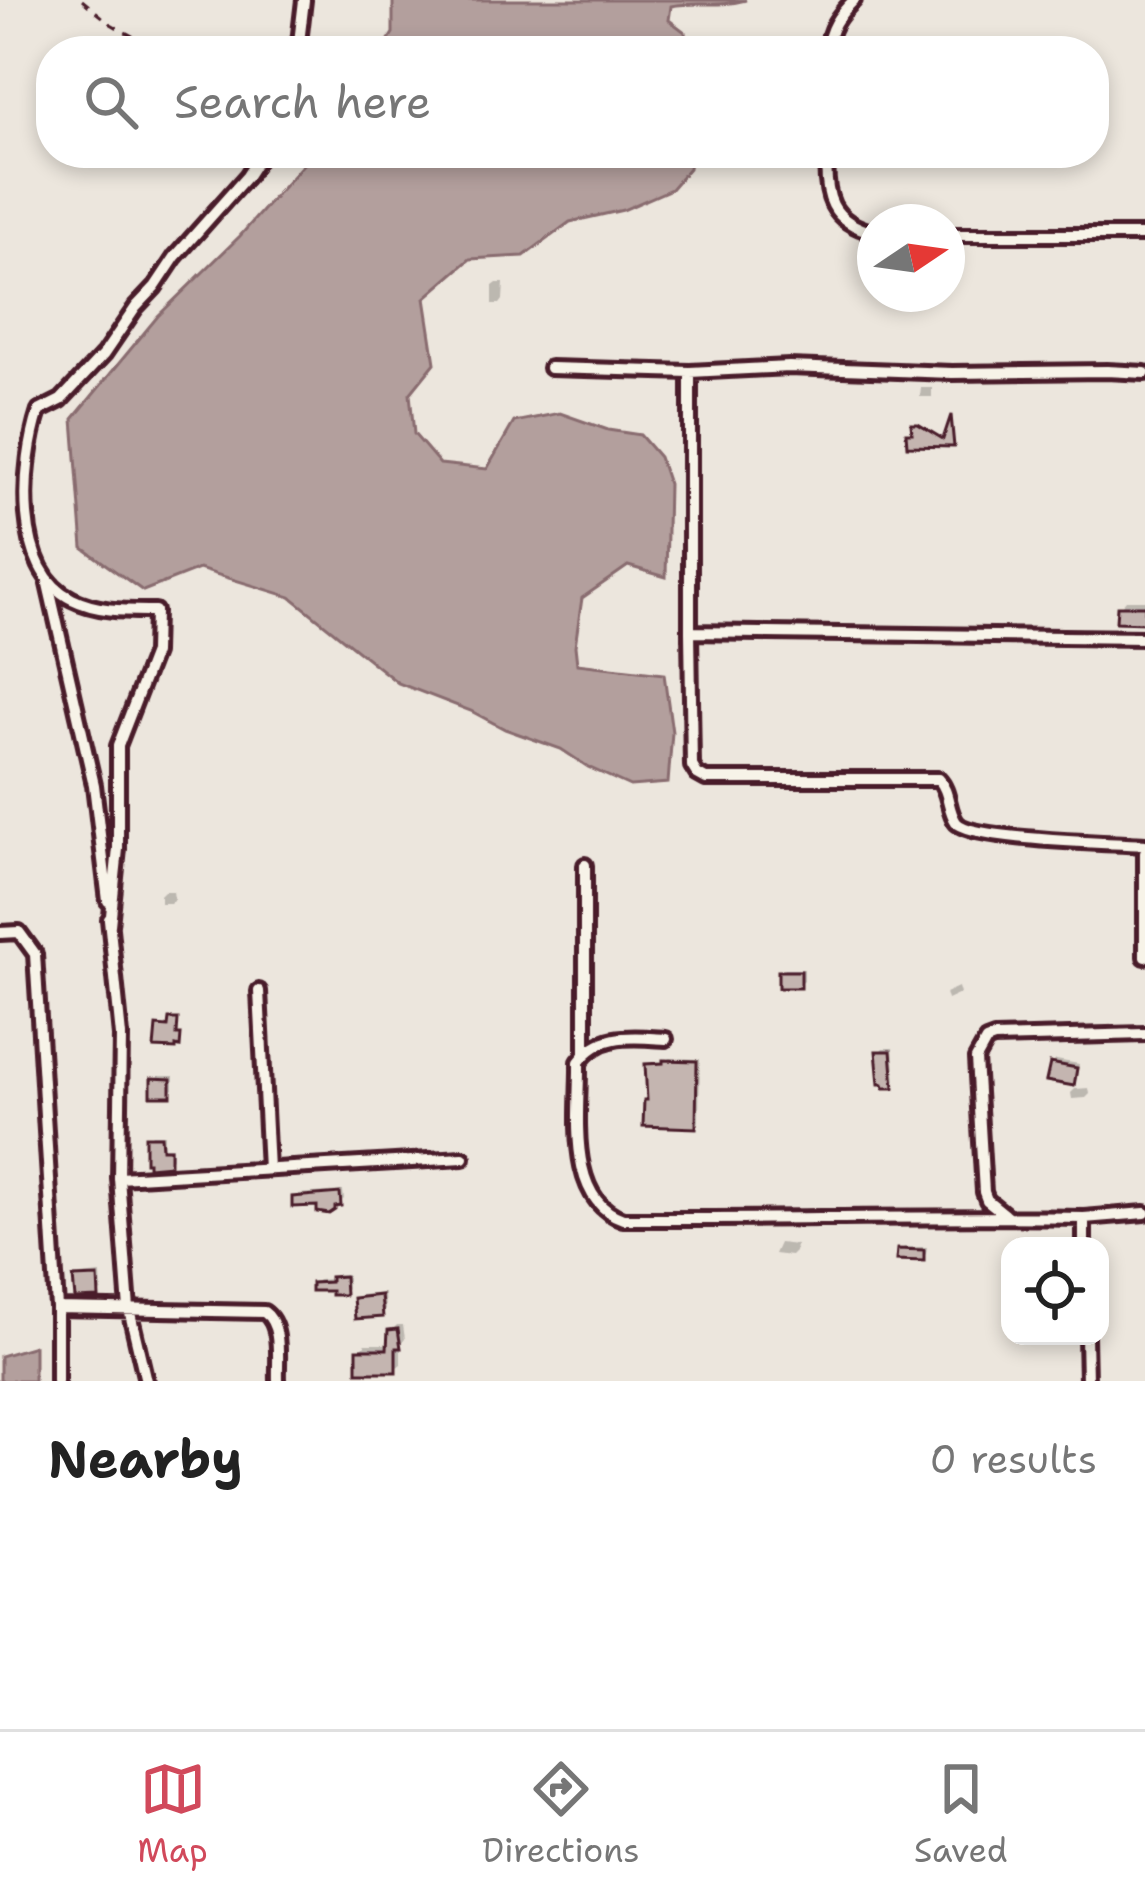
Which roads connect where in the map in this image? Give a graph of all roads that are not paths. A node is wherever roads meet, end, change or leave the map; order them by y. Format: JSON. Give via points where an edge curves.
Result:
{"nodes":[{"id":1,"x":304,"y":0,"type":"edge"},
{"id":2,"x":854,"y":0,"type":"edge"},
{"id":3,"x":300,"y":36,"type":"edge"},
{"id":4,"x":829,"y":36,"type":"edge"},
{"id":5,"x":253,"y":168,"type":"edge"},
{"id":6,"x":827,"y":168,"type":"edge"},
{"id":7,"x":857,"y":228,"type":"edge"},
{"id":8,"x":965,"y":235,"type":"edge"},
{"id":9,"x":1145,"y":236,"type":"edge"},
{"id":10,"x":550,"y":368,"type":"dead end"},
{"id":11,"x":690,"y":371,"type":"junction"},
{"id":12,"x":1145,"y":373,"type":"edge"},
{"id":13,"x":48,"y":581,"type":"junction"},
{"id":14,"x":690,"y":632,"type":"junction"},
{"id":15,"x":1145,"y":638,"type":"edge"},
{"id":16,"x":1145,"y":849,"type":"edge"},
{"id":17,"x":585,"y":865,"type":"dead end"},
{"id":18,"x":110,"y":925,"type":"junction"},
{"id":19,"x":0,"y":933,"type":"edge"},
{"id":20,"x":1145,"y":956,"type":"edge"},
{"id":21,"x":259,"y":991,"type":"dead end"},
{"id":22,"x":1145,"y":1034,"type":"edge"},
{"id":23,"x":666,"y":1039,"type":"dead end"},
{"id":24,"x":586,"y":1054,"type":"junction"},
{"id":25,"x":464,"y":1158,"type":"dead end"},
{"id":26,"x":268,"y":1169,"type":"junction"},
{"id":27,"x":118,"y":1178,"type":"junction"},
{"id":28,"x":1145,"y":1213,"type":"edge"},
{"id":29,"x":1008,"y":1216,"type":"junction"},
{"id":30,"x":1084,"y":1218,"type":"junction"},
{"id":31,"x":1084,"y":1237,"type":"edge"},
{"id":32,"x":57,"y":1308,"type":"junction"},
{"id":33,"x":129,"y":1309,"type":"junction"},
{"id":34,"x":1086,"y":1345,"type":"edge"},
{"id":35,"x":58,"y":1381,"type":"edge"},
{"id":36,"x":146,"y":1381,"type":"edge"},
{"id":37,"x":278,"y":1381,"type":"edge"},
{"id":38,"x":1087,"y":1381,"type":"edge"}],
"edges":[{"from":1,"to":3,"type":"street"},
{"from":2,"to":4,"type":"street"},
{"from":5,"to":13,"type":"street","via":[[104,354],[61,400],[39,411],[27,462],[27,519]]},
{"from":6,"to":7,"type":"street","via":[[836,213]]},
{"from":8,"to":9,"type":"street"},
{"from":10,"to":11,"type":"street"},
{"from":11,"to":12,"type":"street"},
{"from":11,"to":14,"type":"street"},
{"from":13,"to":18,"type":"street","via":[[100,823]]},
{"from":13,"to":18,"type":"street","via":[[85,604],[155,611],[154,653],[118,746]]},
{"from":14,"to":15,"type":"street"},
{"from":14,"to":16,"type":"street","via":[[692,766],[706,779],[938,779],[964,829]]},
{"from":16,"to":20,"type":"street"},
{"from":17,"to":24,"type":"street"},
{"from":18,"to":27,"type":"street","via":[[121,1036]]},
{"from":19,"to":32,"type":"street","via":[[19,932],[35,954]]},
{"from":21,"to":26,"type":"street"},
{"from":22,"to":29,"type":"street","via":[[986,1041],[976,1059],[984,1192]]},
{"from":23,"to":24,"type":"street","via":[[622,1036]]},
{"from":24,"to":29,"type":"street","via":[[579,1062],[580,1169],[610,1215]]},
{"from":25,"to":26,"type":"street"},
{"from":26,"to":27,"type":"street"},
{"from":27,"to":33,"type":"street"},
{"from":28,"to":30,"type":"street"},
{"from":29,"to":30,"type":"street"},
{"from":30,"to":31,"type":"street"},
{"from":32,"to":33,"type":"street"},
{"from":32,"to":35,"type":"street"},
{"from":33,"to":36,"type":"street"},
{"from":33,"to":37,"type":"street","via":[[264,1312],[276,1328]]},
{"from":34,"to":38,"type":"street"}]}
